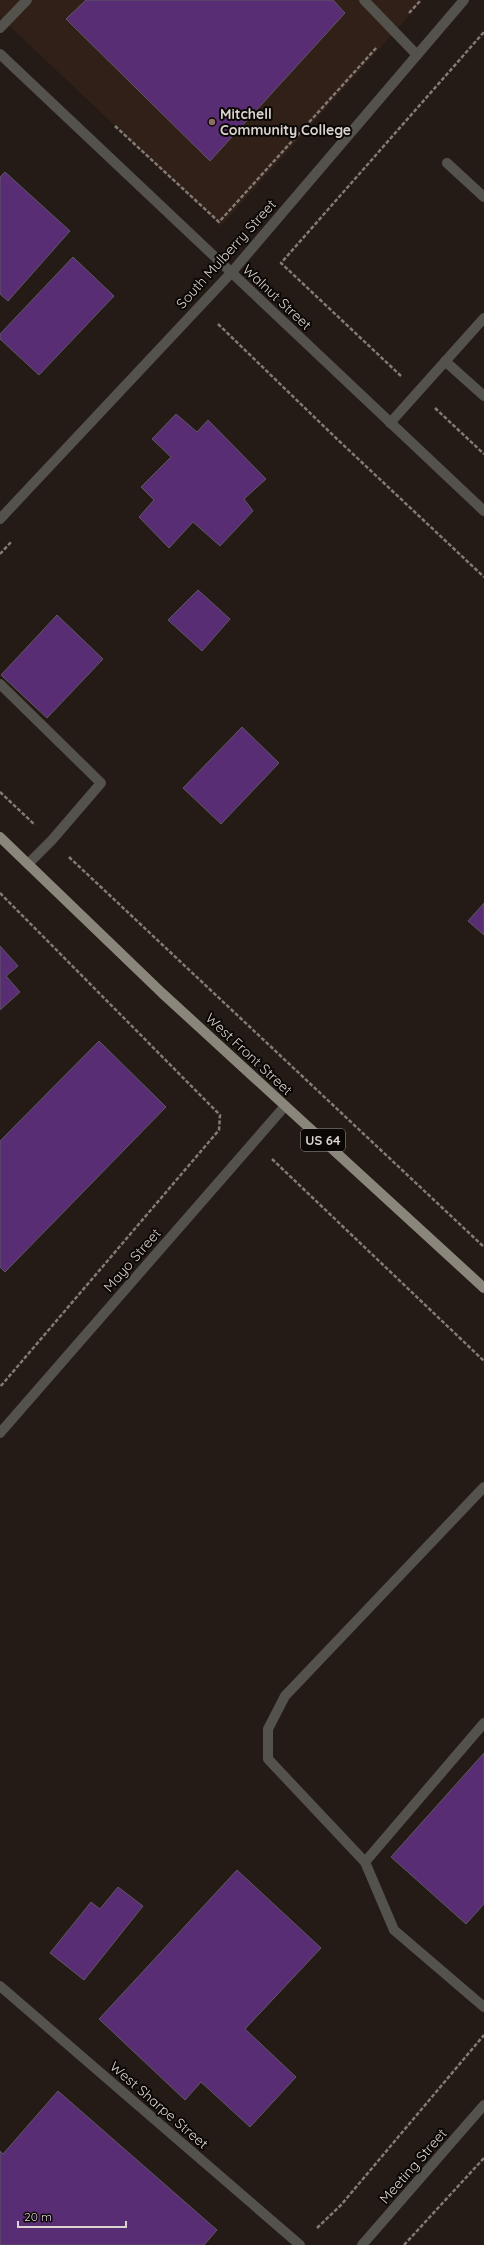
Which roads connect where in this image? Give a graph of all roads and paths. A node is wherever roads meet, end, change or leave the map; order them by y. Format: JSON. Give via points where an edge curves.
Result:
{"nodes":[{"id":1,"x":27,"y":0,"type":"edge"},
{"id":2,"x":364,"y":0,"type":"edge"},
{"id":3,"x":421,"y":0,"type":"edge"},
{"id":4,"x":464,"y":0,"type":"edge"},
{"id":5,"x":0,"y":28,"type":"edge"},
{"id":6,"x":393,"y":30,"type":"junction"},
{"id":7,"x":484,"y":32,"type":"edge"},
{"id":8,"x":0,"y":54,"type":"edge"},
{"id":9,"x":417,"y":56,"type":"junction"},
{"id":10,"x":114,"y":126,"type":"dead end"},
{"id":11,"x":447,"y":163,"type":"dead end"},
{"id":12,"x":484,"y":197,"type":"edge"},
{"id":13,"x":231,"y":273,"type":"junction"},
{"id":14,"x":484,"y":318,"type":"edge"},
{"id":15,"x":218,"y":324,"type":"dead end"},
{"id":16,"x":445,"y":361,"type":"junction"},
{"id":17,"x":418,"y":392,"type":"junction"},
{"id":18,"x":484,"y":396,"type":"edge"},
{"id":19,"x":390,"y":423,"type":"junction"},
{"id":20,"x":484,"y":454,"type":"edge"},
{"id":21,"x":484,"y":511,"type":"edge"},
{"id":22,"x":0,"y":519,"type":"edge"},
{"id":23,"x":484,"y":577,"type":"edge"},
{"id":24,"x":0,"y":684,"type":"edge"},
{"id":25,"x":0,"y":792,"type":"edge"},
{"id":26,"x":0,"y":837,"type":"edge"},
{"id":27,"x":52,"y":840,"type":"junction"},
{"id":28,"x":28,"y":864,"type":"junction"},
{"id":29,"x":0,"y":893,"type":"edge"},
{"id":30,"x":286,"y":1106,"type":"junction"},
{"id":31,"x":266,"y":1162,"type":"dead end"},
{"id":32,"x":484,"y":1247,"type":"edge"},
{"id":33,"x":484,"y":1288,"type":"edge"},
{"id":34,"x":484,"y":1361,"type":"edge"},
{"id":35,"x":0,"y":1387,"type":"edge"},
{"id":36,"x":0,"y":1433,"type":"edge"},
{"id":37,"x":484,"y":1488,"type":"edge"},
{"id":38,"x":484,"y":1723,"type":"edge"},
{"id":39,"x":365,"y":1862,"type":"junction"},
{"id":40,"x":0,"y":1986,"type":"edge"},
{"id":41,"x":484,"y":2007,"type":"edge"},
{"id":42,"x":484,"y":2034,"type":"edge"},
{"id":43,"x":484,"y":2105,"type":"edge"},
{"id":44,"x":484,"y":2158,"type":"edge"},
{"id":45,"x":310,"y":2228,"type":"dead end"},
{"id":46,"x":300,"y":2245,"type":"edge"},
{"id":47,"x":362,"y":2245,"type":"edge"},
{"id":48,"x":404,"y":2245,"type":"edge"}],
"edges":[{"from":1,"to":5,"type":"street"},
{"from":2,"to":6,"type":"street"},
{"from":3,"to":6,"type":"path"},
{"from":4,"to":9,"type":"street","name":"South Mulberry Street"},
{"from":6,"to":9,"type":"street"},
{"from":6,"to":10,"type":"path","via":[[219,222]]},
{"from":7,"to":17,"type":"path","via":[[281,262]]},
{"from":8,"to":13,"type":"street","name":"Walnut Street"},
{"from":9,"to":13,"type":"street","name":"South Mulberry Street"},
{"from":11,"to":12,"type":"street"},
{"from":13,"to":19,"type":"street","name":"Walnut Street"},
{"from":13,"to":22,"type":"street","name":"South Mulberry Street"},
{"from":14,"to":16,"type":"street"},
{"from":15,"to":23,"type":"path","via":[[336,439]]},
{"from":16,"to":17,"type":"street"},
{"from":16,"to":18,"type":"street"},
{"from":17,"to":19,"type":"street"},
{"from":17,"to":20,"type":"path"},
{"from":19,"to":21,"type":"street","name":"Walnut Street"},
{"from":24,"to":27,"type":"street","via":[[101,783]]},
{"from":25,"to":27,"type":"path"},
{"from":26,"to":28,"type":"main road","name":"West Front Street","number":"US 64"},
{"from":27,"to":28,"type":"street"},
{"from":27,"to":32,"type":"path"},
{"from":28,"to":30,"type":"main road","name":"West Front Street","number":"US 64","via":[[162,993]]},
{"from":29,"to":35,"type":"path","via":[[220,1114],[219,1130]]},
{"from":30,"to":33,"type":"main road","name":"West Front Street","number":"US 64"},
{"from":30,"to":36,"type":"street","name":"Mayo Street"},
{"from":31,"to":34,"type":"path","via":[[272,1159]]},
{"from":37,"to":39,"type":"street","via":[[285,1696],[268,1729],[268,1759]]},
{"from":38,"to":39,"type":"street"},
{"from":39,"to":41,"type":"street","via":[[394,1930]]},
{"from":40,"to":46,"type":"street","name":"West Sharpe Street"},
{"from":42,"to":45,"type":"path","via":[[342,2205],[316,2229]]},
{"from":43,"to":47,"type":"street","name":"Meeting Street"},
{"from":44,"to":48,"type":"path"}]}
